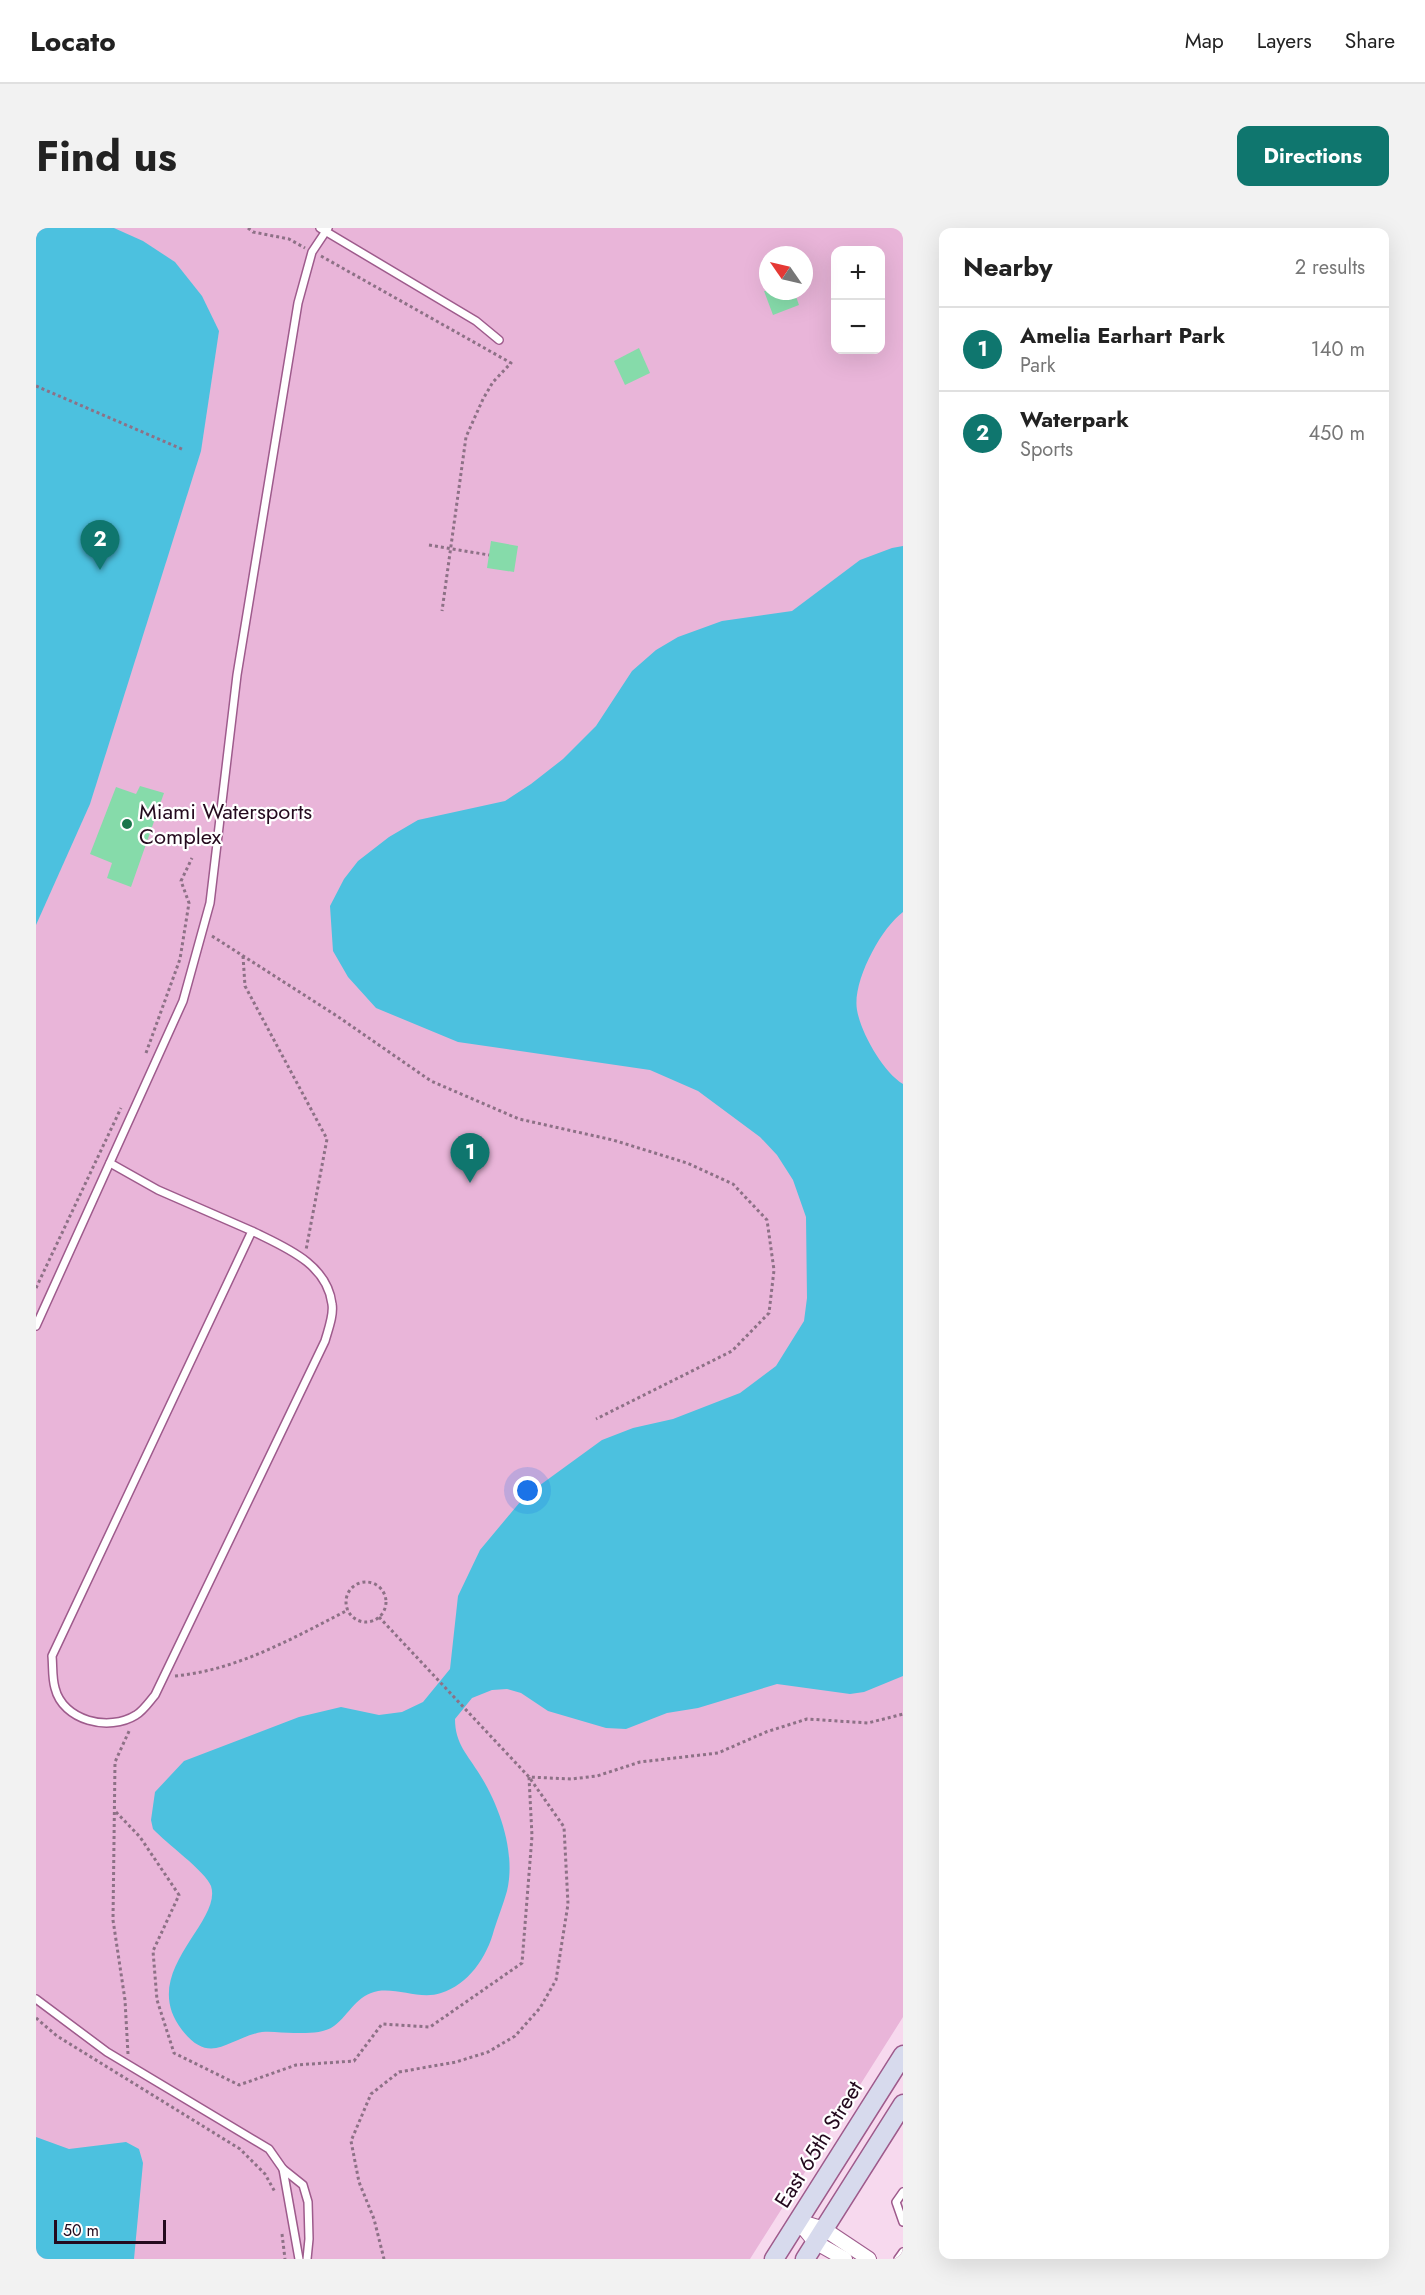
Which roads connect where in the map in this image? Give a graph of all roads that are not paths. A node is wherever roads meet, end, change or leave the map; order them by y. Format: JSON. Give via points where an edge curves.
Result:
{"nodes":[{"id":1,"x":324,"y":229,"type":"edge"},
{"id":2,"x":500,"y":340,"type":"dead end"},
{"id":3,"x":110,"y":1163,"type":"junction"},
{"id":4,"x":252,"y":1231,"type":"junction"},
{"id":5,"x":36,"y":1326,"type":"edge"},
{"id":6,"x":36,"y":1999,"type":"edge"},
{"id":7,"x":903,"y":2055,"type":"edge"},
{"id":8,"x":903,"y":2104,"type":"edge"},
{"id":9,"x":283,"y":2169,"type":"junction"},
{"id":10,"x":903,"y":2192,"type":"edge"},
{"id":11,"x":798,"y":2221,"type":"junction"},
{"id":12,"x":903,"y":2222,"type":"edge"},
{"id":13,"x":820,"y":2235,"type":"junction"},
{"id":14,"x":903,"y":2252,"type":"edge"},
{"id":15,"x":299,"y":2259,"type":"edge"},
{"id":16,"x":307,"y":2259,"type":"edge"},
{"id":17,"x":774,"y":2259,"type":"edge"},
{"id":18,"x":805,"y":2259,"type":"edge"},
{"id":19,"x":844,"y":2259,"type":"edge"},
{"id":20,"x":869,"y":2259,"type":"edge"},
{"id":21,"x":898,"y":2259,"type":"edge"}],
"edges":[{"from":1,"to":2,"type":"lane","via":[[476,321]]},
{"from":1,"to":3,"type":"lane","via":[[312,252],[298,303],[237,675],[210,903],[183,1001]]},
{"from":3,"to":4,"type":"lane","via":[[158,1190]]},
{"from":3,"to":5,"type":"lane"},
{"from":4,"to":4,"type":"lane","via":[[305,1258],[328,1288],[333,1306],[325,1341],[155,1695],[136,1715],[111,1724],[88,1722],[65,1707],[55,1690],[52,1656]]},
{"from":6,"to":9,"type":"lane","via":[[97,2045],[269,2149]]},
{"from":7,"to":11,"type":"main road","name":"East 65th Street"},
{"from":8,"to":13,"type":"main road"},
{"from":9,"to":15,"type":"lane"},
{"from":9,"to":16,"type":"lane","via":[[303,2185],[308,2202]]},
{"from":10,"to":12,"type":"lane","via":[[896,2202]]},
{"from":11,"to":13,"type":"street"},
{"from":11,"to":17,"type":"main road","name":"East 65th Street"},
{"from":13,"to":18,"type":"main road"},
{"from":13,"to":19,"type":"street"},
{"from":13,"to":20,"type":"street"},
{"from":14,"to":21,"type":"lane"}]}
